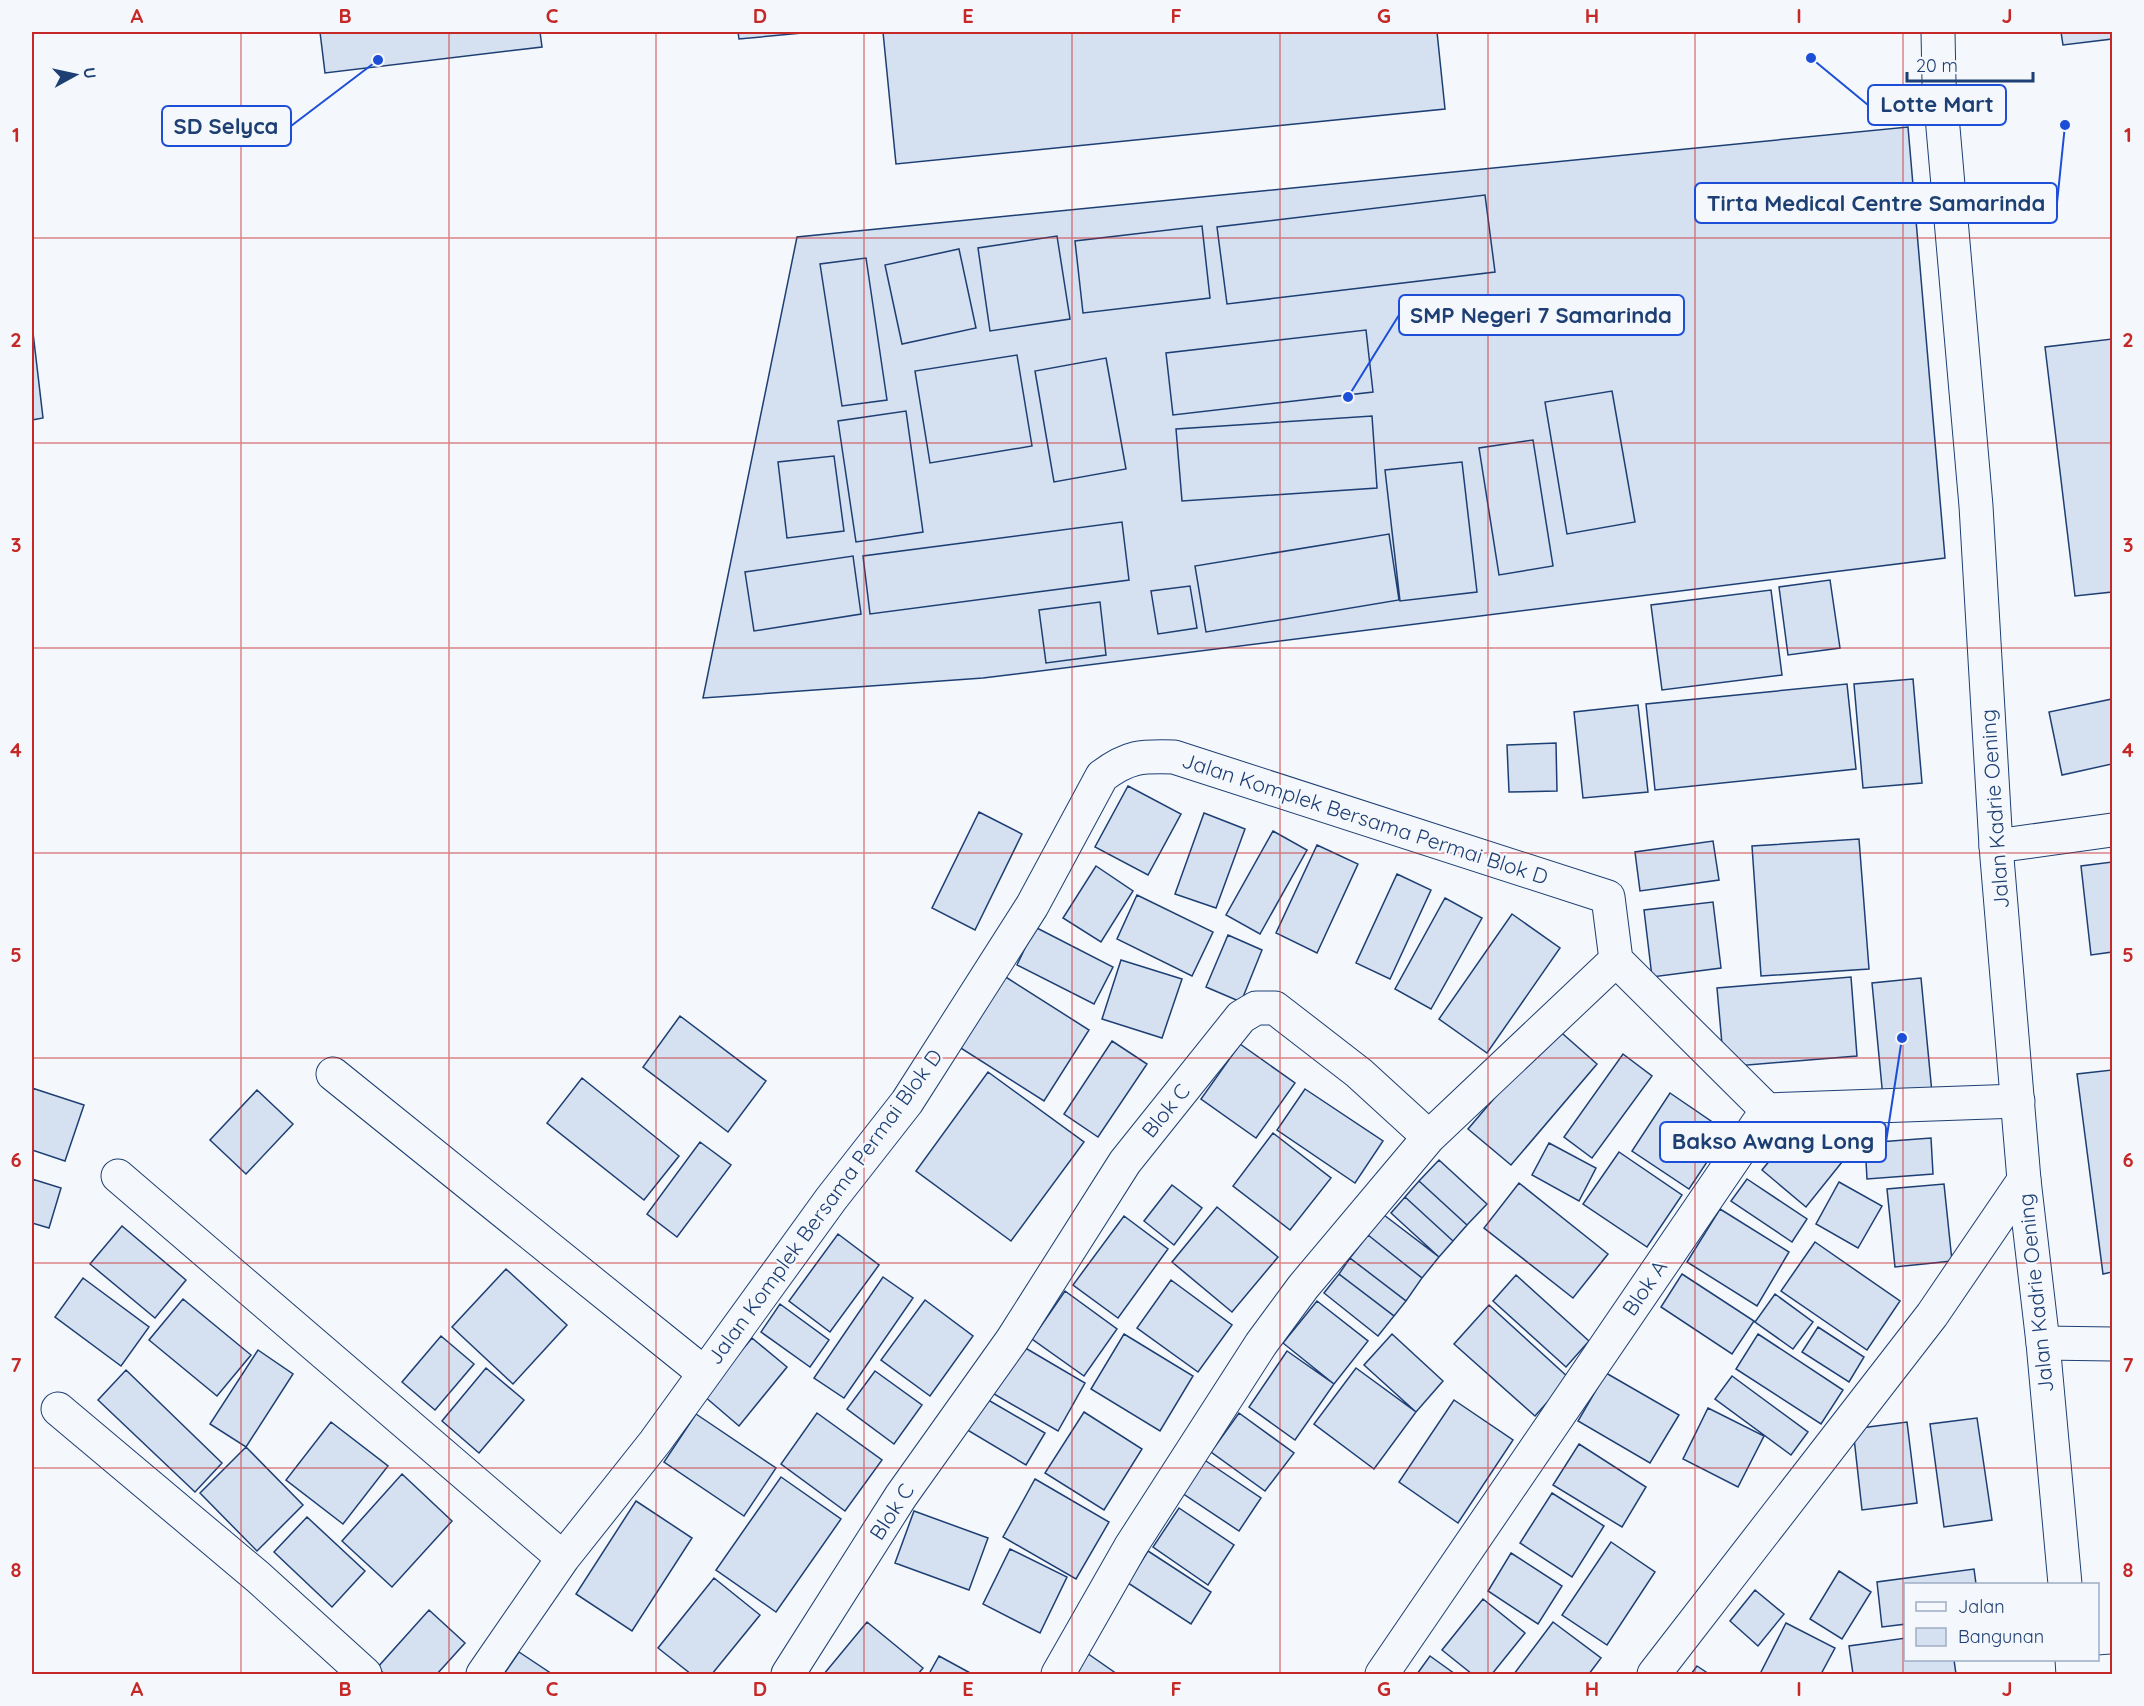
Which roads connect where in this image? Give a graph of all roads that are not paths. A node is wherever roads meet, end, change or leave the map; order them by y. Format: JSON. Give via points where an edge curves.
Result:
{"nodes":[{"id":1,"x":1938,"y":32,"type":"edge"},
{"id":2,"x":2112,"y":830,"type":"edge"},
{"id":3,"x":1996,"y":846,"type":"junction"},
{"id":4,"x":1616,"y":960,"type":"junction"},
{"id":5,"x":333,"y":1074,"type":"dead end"},
{"id":6,"x":2018,"y":1101,"type":"junction"},
{"id":7,"x":1767,"y":1110,"type":"junction"},
{"id":8,"x":1429,"y":1137,"type":"junction"},
{"id":9,"x":118,"y":1176,"type":"dead end"},
{"id":10,"x":2024,"y":1180,"type":"junction"},
{"id":11,"x":2043,"y":1343,"type":"junction"},
{"id":12,"x":2112,"y":1344,"type":"edge"},
{"id":13,"x":704,"y":1373,"type":"junction"},
{"id":14,"x":58,"y":1409,"type":"dead end"},
{"id":15,"x":563,"y":1558,"type":"junction"},
{"id":16,"x":2065,"y":1583,"type":"edge"},
{"id":17,"x":2112,"y":1671,"type":"edge"},
{"id":18,"x":364,"y":1674,"type":"edge"},
{"id":19,"x":483,"y":1674,"type":"edge"},
{"id":20,"x":788,"y":1674,"type":"edge"},
{"id":21,"x":1058,"y":1674,"type":"edge"},
{"id":22,"x":1382,"y":1674,"type":"edge"},
{"id":23,"x":1654,"y":1674,"type":"edge"},
{"id":24,"x":2073,"y":1674,"type":"edge"}],
"edges":[{"from":1,"to":3,"type":"street","name":"Jalan Kadrie Oening","via":[[1976,506]]},
{"from":2,"to":3,"type":"street"},
{"from":3,"to":6,"type":"street","name":"Jalan Kadrie Oening"},
{"from":4,"to":7,"type":"street"},
{"from":4,"to":8,"type":"street"},
{"from":4,"to":13,"type":"street","name":"Jalan Komplek Bersama Permai Blok D","via":[[1608,897],[1174,757],[1143,756],[1119,763],[1101,776],[1032,906],[907,1102]]},
{"from":5,"to":13,"type":"street"},
{"from":6,"to":7,"type":"street"},
{"from":6,"to":10,"type":"street","name":"Jalan Kadrie Oening"},
{"from":7,"to":22,"type":"street","name":"Blok A"},
{"from":8,"to":20,"type":"street","name":"Blok C","via":[[1359,1073],[1275,1008],[1256,1008],[1241,1017],[1125,1162],[1012,1340],[901,1496]]},
{"from":8,"to":21,"type":"street","via":[[1303,1287],[1261,1344],[1131,1546]]},
{"from":9,"to":15,"type":"street"},
{"from":10,"to":11,"type":"street","name":"Jalan Kadrie Oening"},
{"from":10,"to":23,"type":"street","via":[[1932,1315]]},
{"from":11,"to":12,"type":"street"},
{"from":11,"to":16,"type":"street","name":"Jalan Kadrie Oening"},
{"from":13,"to":15,"type":"street","name":"Jalan Komplek Bersama Permai Blok D"},
{"from":14,"to":18,"type":"street","via":[[258,1576]]},
{"from":15,"to":19,"type":"street","name":"Jalan Komplek Bersama Permai Blok D"},
{"from":17,"to":24,"type":"street"}]}
